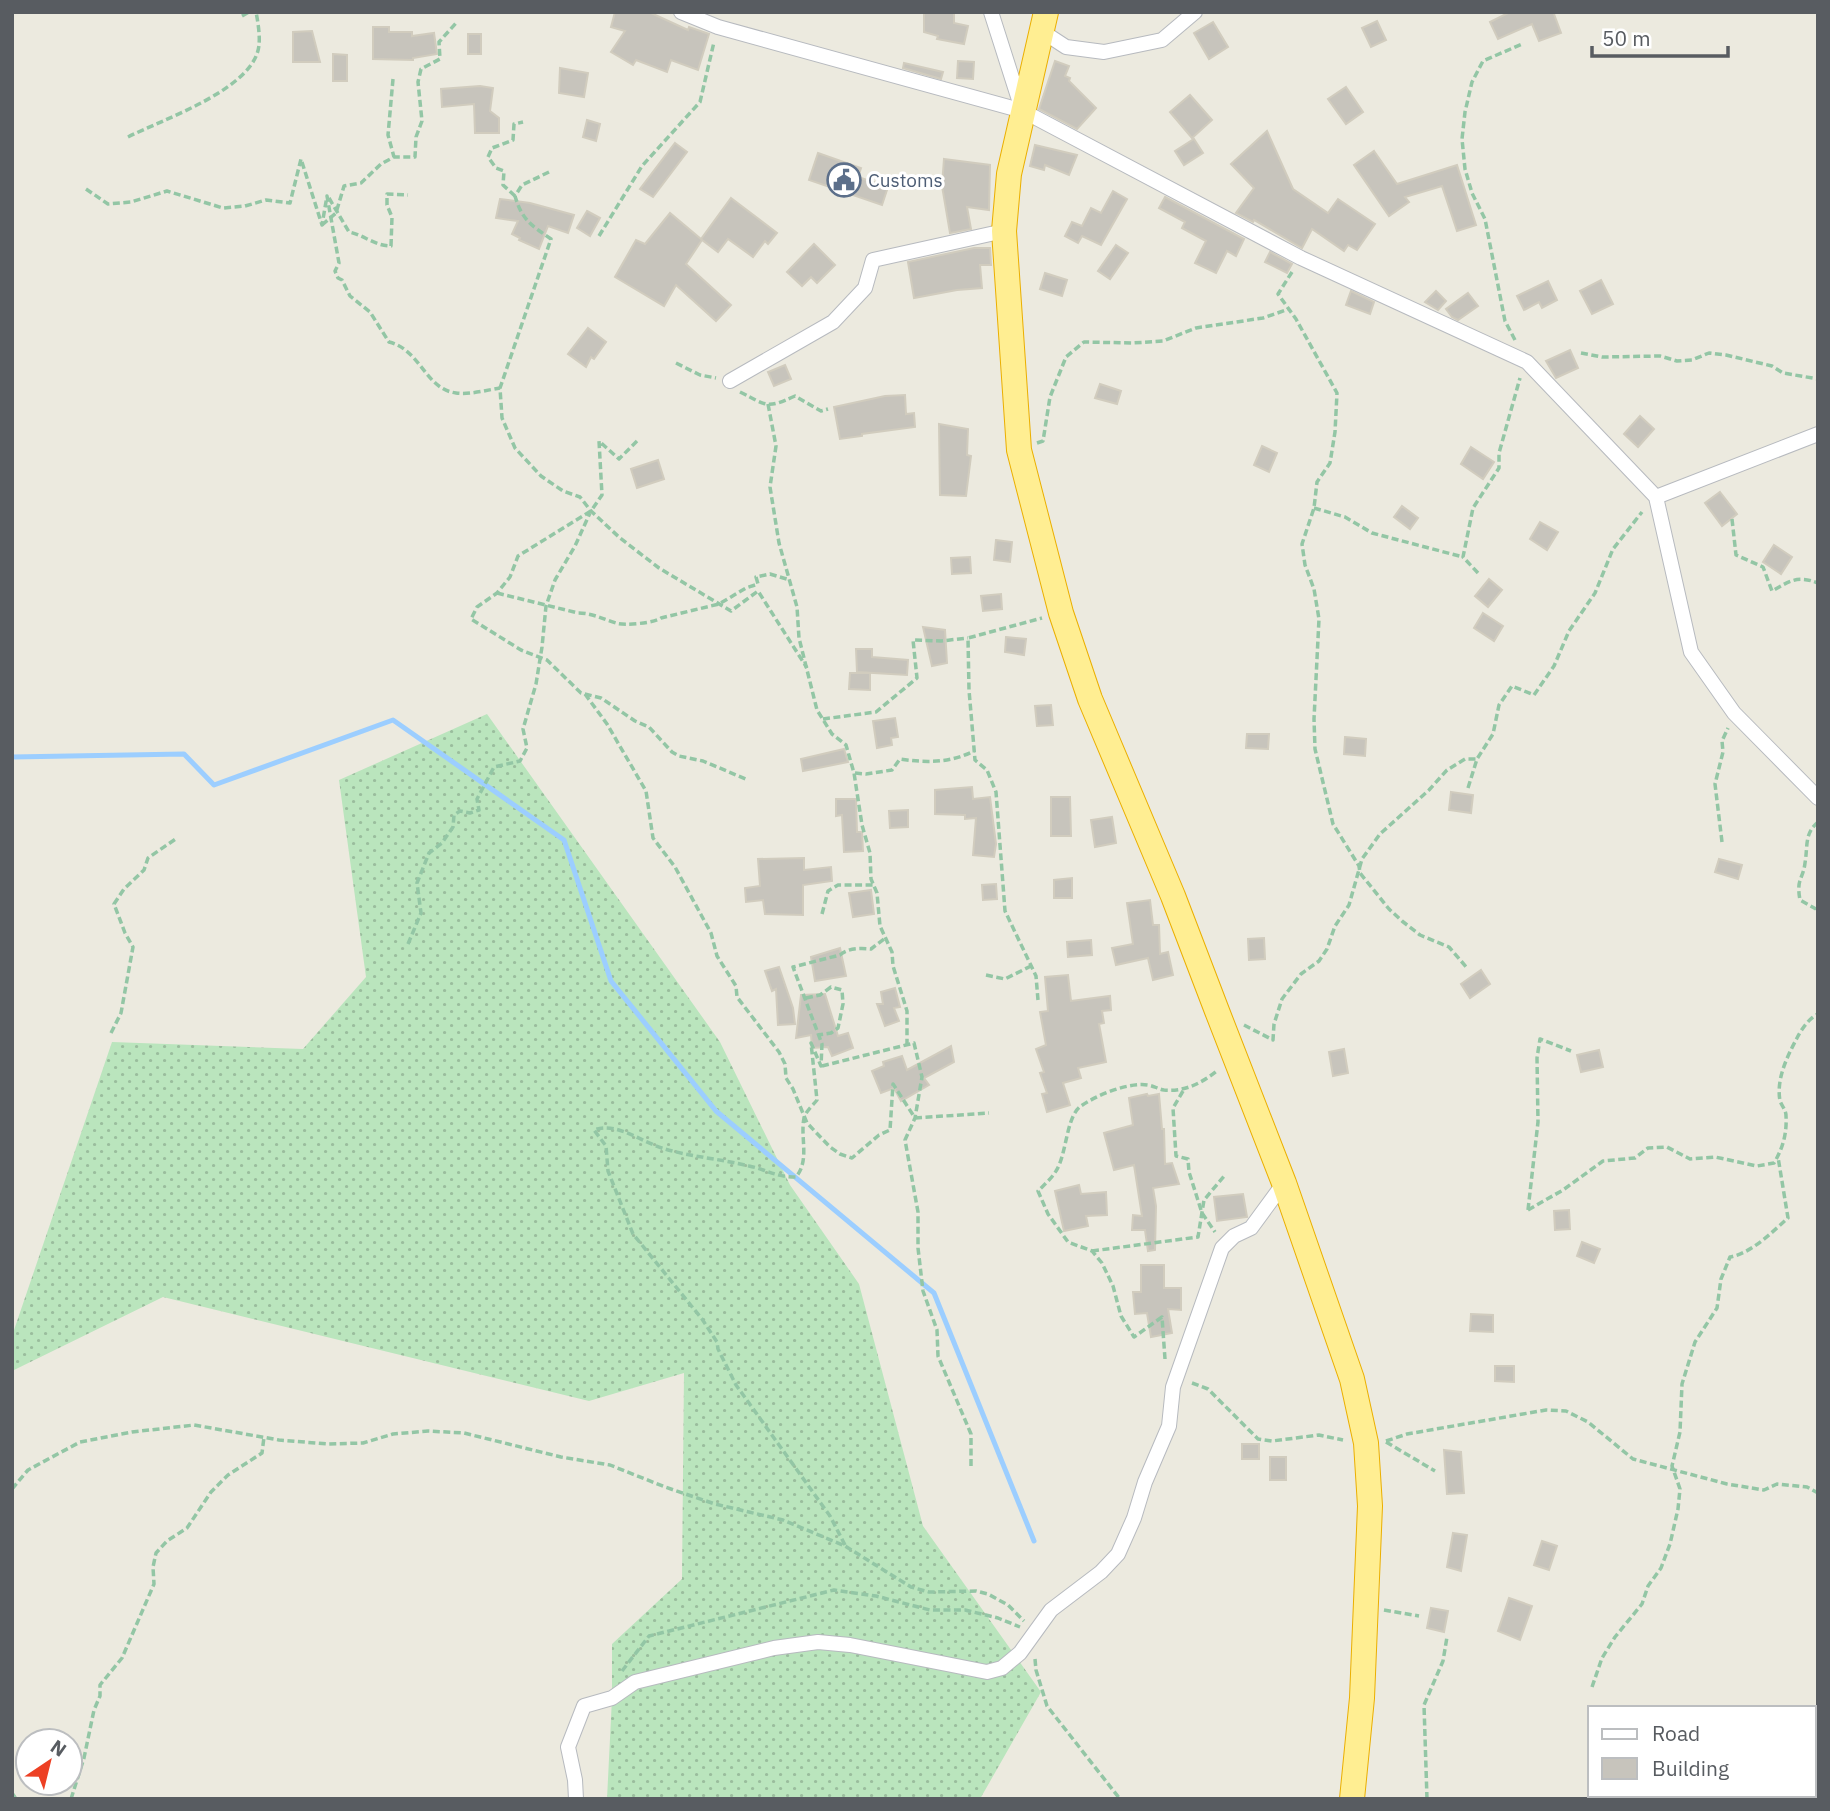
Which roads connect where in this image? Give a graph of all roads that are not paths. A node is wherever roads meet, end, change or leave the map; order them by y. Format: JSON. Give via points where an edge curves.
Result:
{"nodes":[{"id":1,"x":991,"y":12,"type":"edge"},
{"id":2,"x":1195,"y":12,"type":"edge"},
{"id":3,"x":686,"y":13,"type":"edge"},
{"id":4,"x":1043,"y":21,"type":"edge"},
{"id":5,"x":1023,"y":111,"type":"junction"},
{"id":6,"x":1004,"y":231,"type":"junction"},
{"id":7,"x":730,"y":382,"type":"road end"},
{"id":8,"x":1818,"y":434,"type":"edge"},
{"id":9,"x":1656,"y":497,"type":"junction"},
{"id":10,"x":1818,"y":798,"type":"edge"},
{"id":11,"x":1284,"y":1183,"type":"junction"},
{"id":12,"x":576,"y":1799,"type":"edge"},
{"id":13,"x":1352,"y":1799,"type":"edge"}],
"edges":[{"from":1,"to":5,"type":"street"},
{"from":2,"to":4,"type":"street","via":[[1161,40],[1104,52],[1066,47]]},
{"from":3,"to":5,"type":"street","via":[[718,27]]},
{"from":4,"to":5,"type":"highway"},
{"from":5,"to":6,"type":"highway","via":[[1009,174]]},
{"from":5,"to":9,"type":"street","via":[[1301,258],[1527,362]]},
{"from":6,"to":7,"type":"street","via":[[873,260],[865,288],[832,322]]},
{"from":6,"to":11,"type":"highway","via":[[1019,450],[1061,613],[1090,699],[1173,896]]},
{"from":8,"to":9,"type":"street"},
{"from":9,"to":10,"type":"street","via":[[1691,652],[1734,713]]},
{"from":11,"to":12,"type":"street","via":[[1251,1228],[1222,1248],[1173,1387],[1169,1426],[1118,1554],[1051,1610],[1011,1661],[987,1672],[818,1642],[774,1648],[635,1682],[612,1698],[584,1706],[568,1747]]},
{"from":11,"to":13,"type":"highway","via":[[1352,1378],[1366,1443],[1370,1506],[1362,1698]]}]}
